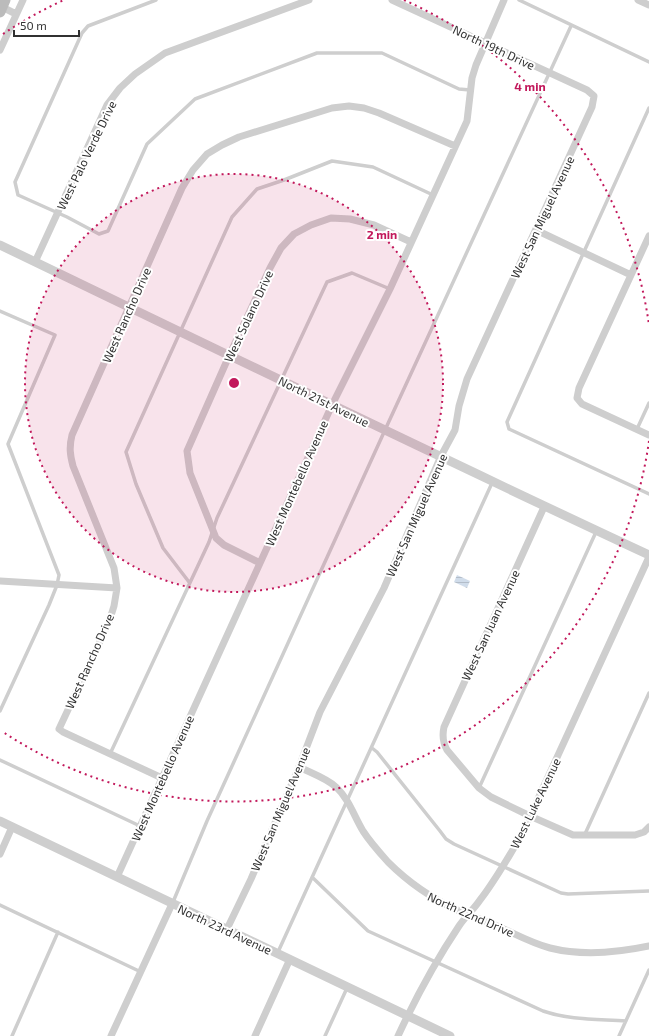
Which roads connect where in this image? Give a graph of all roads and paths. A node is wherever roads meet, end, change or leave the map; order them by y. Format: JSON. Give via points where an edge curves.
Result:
{"nodes":[{"id":1,"x":23,"y":0,"type":"edge"},
{"id":2,"x":156,"y":0,"type":"edge"},
{"id":3,"x":309,"y":0,"type":"edge"},
{"id":4,"x":392,"y":0,"type":"edge"},
{"id":5,"x":504,"y":0,"type":"edge"},
{"id":6,"x":519,"y":0,"type":"edge"},
{"id":7,"x":638,"y":0,"type":"edge"},
{"id":8,"x":649,"y":5,"type":"edge"},
{"id":9,"x":2,"y":6,"type":"edge"},
{"id":10,"x":16,"y":14,"type":"junction"},
{"id":11,"x":571,"y":26,"type":"junction"},
{"id":12,"x":485,"y":42,"type":"junction"},
{"id":13,"x":0,"y":50,"type":"edge"},
{"id":14,"x":649,"y":62,"type":"edge"},
{"id":15,"x":549,"y":72,"type":"junction"},
{"id":16,"x":470,"y":90,"type":"junction"},
{"id":17,"x":594,"y":96,"type":"joint"},
{"id":18,"x":649,"y":108,"type":"edge"},
{"id":19,"x":455,"y":146,"type":"junction"},
{"id":20,"x":433,"y":195,"type":"junction"},
{"id":21,"x":58,"y":214,"type":"junction"},
{"id":22,"x":536,"y":230,"type":"junction"},
{"id":23,"x":649,"y":236,"type":"edge"},
{"id":24,"x":411,"y":242,"type":"junction"},
{"id":25,"x":0,"y":245,"type":"edge"},
{"id":26,"x":583,"y":252,"type":"junction"},
{"id":27,"x":35,"y":262,"type":"junction"},
{"id":28,"x":631,"y":275,"type":"junction"},
{"id":29,"x":390,"y":289,"type":"junction"},
{"id":30,"x":130,"y":308,"type":"junction"},
{"id":31,"x":0,"y":311,"type":"edge"},
{"id":32,"x":179,"y":332,"type":"junction"},
{"id":33,"x":229,"y":356,"type":"junction"},
{"id":34,"x":282,"y":380,"type":"junction"},
{"id":35,"x":649,"y":403,"type":"edge"},
{"id":36,"x":332,"y":405,"type":"junction"},
{"id":37,"x":637,"y":429,"type":"junction"},
{"id":38,"x":385,"y":430,"type":"junction"},
{"id":39,"x":649,"y":435,"type":"edge"},
{"id":40,"x":442,"y":456,"type":"junction"},
{"id":41,"x":493,"y":482,"type":"junction"},
{"id":42,"x":649,"y":494,"type":"edge"},
{"id":43,"x":544,"y":507,"type":"junction"},
{"id":44,"x":213,"y":529,"type":"junction"},
{"id":45,"x":597,"y":531,"type":"junction"},
{"id":46,"x":649,"y":556,"type":"edge"},
{"id":47,"x":260,"y":563,"type":"junction"},
{"id":48,"x":0,"y":581,"type":"edge"},
{"id":49,"x":189,"y":582,"type":"junction"},
{"id":50,"x":57,"y":585,"type":"junction"},
{"id":51,"x":117,"y":588,"type":"junction"},
{"id":52,"x":649,"y":693,"type":"edge"},
{"id":53,"x":0,"y":712,"type":"edge"},
{"id":54,"x":372,"y":748,"type":"junction"},
{"id":55,"x":110,"y":754,"type":"junction"},
{"id":56,"x":0,"y":760,"type":"edge"},
{"id":57,"x":299,"y":767,"type":"junction"},
{"id":58,"x":162,"y":778,"type":"junction"},
{"id":59,"x":479,"y":788,"type":"junction"},
{"id":60,"x":348,"y":800,"type":"junction"},
{"id":61,"x":530,"y":816,"type":"junction"},
{"id":62,"x":0,"y":821,"type":"edge"},
{"id":63,"x":140,"y":826,"type":"junction"},
{"id":64,"x":12,"y":827,"type":"junction"},
{"id":65,"x":646,"y":829,"type":"edge"},
{"id":66,"x":584,"y":835,"type":"junction"},
{"id":67,"x":0,"y":854,"type":"edge"},
{"id":68,"x":503,"y":867,"type":"junction"},
{"id":69,"x":117,"y":877,"type":"junction"},
{"id":70,"x":313,"y":878,"type":"junction"},
{"id":71,"x":649,"y":891,"type":"edge"},
{"id":72,"x":172,"y":904,"type":"junction"},
{"id":73,"x":0,"y":905,"type":"edge"},
{"id":74,"x":468,"y":915,"type":"junction"},
{"id":75,"x":227,"y":929,"type":"junction"},
{"id":76,"x":58,"y":932,"type":"junction"},
{"id":77,"x":649,"y":946,"type":"edge"},
{"id":78,"x":278,"y":953,"type":"junction"},
{"id":79,"x":290,"y":959,"type":"junction"},
{"id":80,"x":436,"y":962,"type":"junction"},
{"id":81,"x":649,"y":970,"type":"edge"},
{"id":82,"x":141,"y":972,"type":"junction"},
{"id":83,"x":348,"y":987,"type":"junction"},
{"id":84,"x":408,"y":1015,"type":"junction"},
{"id":85,"x":626,"y":1021,"type":"junction"},
{"id":86,"x":12,"y":1036,"type":"edge"},
{"id":87,"x":111,"y":1036,"type":"edge"},
{"id":88,"x":255,"y":1036,"type":"edge"},
{"id":89,"x":325,"y":1036,"type":"edge"},
{"id":90,"x":398,"y":1036,"type":"edge"},
{"id":91,"x":450,"y":1036,"type":"edge"},
{"id":92,"x":619,"y":1036,"type":"edge"}],
"edges":[{"from":1,"to":10,"type":"street"},
{"from":2,"to":21,"type":"lane","via":[[88,26],[82,33],[15,182],[18,196]]},
{"from":3,"to":21,"type":"street","name":"West Palo Verde Drive","via":[[165,53],[135,74],[120,88],[108,105]]},
{"from":4,"to":12,"type":"street","name":"North 19th Drive"},
{"from":5,"to":12,"type":"street","name":"West Montebello Avenue"},
{"from":6,"to":11,"type":"lane"},
{"from":7,"to":8,"type":"street"},
{"from":9,"to":10,"type":"street"},
{"from":10,"to":13,"type":"street"},
{"from":11,"to":14,"type":"lane"},
{"from":11,"to":15,"type":"lane"},
{"from":12,"to":15,"type":"street","name":"North 19th Drive"},
{"from":12,"to":16,"type":"street","name":"West Montebello Avenue"},
{"from":15,"to":17,"type":"street","name":"North 19th Drive"},
{"from":15,"to":38,"type":"lane"},
{"from":16,"to":19,"type":"street","name":"West Montebello Avenue","via":[[467,120]]},
{"from":16,"to":21,"type":"lane","via":[[459,89],[382,52],[317,53],[195,99],[147,144],[108,231],[99,234]]},
{"from":17,"to":22,"type":"street","name":"West San Miguel Avenue","via":[[592,107]]},
{"from":18,"to":26,"type":"lane"},
{"from":19,"to":20,"type":"street","name":"West Montebello Avenue"},
{"from":19,"to":30,"type":"street","name":"West Rancho Drive","via":[[379,113],[349,106],[332,108],[239,137],[222,145],[207,154],[182,188]]},
{"from":20,"to":24,"type":"street","name":"West Montebello Avenue"},
{"from":20,"to":32,"type":"lane","via":[[373,167],[332,161],[257,189],[232,217]]},
{"from":21,"to":27,"type":"street","name":"West Palo Verde Drive"},
{"from":22,"to":26,"type":"street"},
{"from":22,"to":40,"type":"street","name":"West San Miguel Avenue","via":[[466,379],[455,430]]},
{"from":23,"to":28,"type":"street"},
{"from":24,"to":29,"type":"street","name":"West Montebello Avenue"},
{"from":24,"to":33,"type":"street","name":"West Solano Drive","via":[[374,225],[350,219],[330,218],[294,234],[281,248],[270,268]]},
{"from":25,"to":27,"type":"street","name":"North 21st Avenue"},
{"from":26,"to":28,"type":"street"},
{"from":26,"to":42,"type":"lane","via":[[507,422],[509,429]]},
{"from":27,"to":30,"type":"street","name":"North 21st Avenue"},
{"from":28,"to":37,"type":"street","via":[[579,388],[577,398],[582,404]]},
{"from":29,"to":34,"type":"lane","via":[[352,273],[327,282]]},
{"from":29,"to":36,"type":"street","name":"West Montebello Avenue"},
{"from":30,"to":32,"type":"street","name":"North 21st Avenue"},
{"from":30,"to":51,"type":"street","name":"West Rancho Drive","via":[[77,423],[70,446],[73,466],[114,568]]},
{"from":31,"to":50,"type":"lane","via":[[55,336],[8,444],[59,575]]},
{"from":32,"to":33,"type":"street","name":"North 21st Avenue"},
{"from":32,"to":49,"type":"lane","via":[[126,452],[136,484],[163,548]]},
{"from":33,"to":34,"type":"street","name":"North 21st Avenue"},
{"from":33,"to":44,"type":"street","name":"West Solano Drive","via":[[187,451],[190,473]]},
{"from":34,"to":36,"type":"street","name":"North 21st Avenue"},
{"from":34,"to":44,"type":"lane"},
{"from":35,"to":37,"type":"lane"},
{"from":36,"to":38,"type":"street","name":"North 21st Avenue"},
{"from":36,"to":47,"type":"street","name":"West Montebello Avenue"},
{"from":37,"to":39,"type":"street"},
{"from":38,"to":40,"type":"street","name":"North 21st Avenue"},
{"from":38,"to":72,"type":"lane","via":[[207,821]]},
{"from":40,"to":41,"type":"street","name":"North 21st Avenue"},
{"from":40,"to":57,"type":"street","name":"West San Miguel Avenue","via":[[384,588],[320,712]]},
{"from":41,"to":43,"type":"street","name":"North 21st Avenue"},
{"from":41,"to":54,"type":"lane"},
{"from":43,"to":45,"type":"street","name":"North 21st Avenue"},
{"from":43,"to":59,"type":"street","name":"West San Juan Avenue","via":[[442,734],[447,750]]},
{"from":44,"to":47,"type":"street","name":"West Solano Drive","via":[[216,538],[224,545]]},
{"from":44,"to":49,"type":"lane"},
{"from":45,"to":46,"type":"street","name":"North 21st Avenue"},
{"from":45,"to":59,"type":"lane"},
{"from":46,"to":61,"type":"street","name":"West Luke Avenue"},
{"from":47,"to":58,"type":"street","name":"West Montebello Avenue"},
{"from":48,"to":50,"type":"street"},
{"from":49,"to":55,"type":"lane"},
{"from":50,"to":51,"type":"street"},
{"from":50,"to":53,"type":"lane"},
{"from":51,"to":55,"type":"street","name":"West Rancho Drive","via":[[109,622],[59,729]]},
{"from":52,"to":66,"type":"lane"},
{"from":54,"to":60,"type":"lane"},
{"from":54,"to":68,"type":"lane","via":[[446,839]]},
{"from":55,"to":58,"type":"street"},
{"from":56,"to":63,"type":"lane"},
{"from":57,"to":60,"type":"street","name":"North 22nd Drive","via":[[336,787]]},
{"from":57,"to":75,"type":"street","name":"West San Miguel Avenue"},
{"from":58,"to":63,"type":"street","name":"West Montebello Avenue"},
{"from":59,"to":61,"type":"street","via":[[491,797]]},
{"from":60,"to":70,"type":"lane"},
{"from":60,"to":74,"type":"street","name":"North 22nd Drive","via":[[364,833],[388,862],[425,894]]},
{"from":61,"to":66,"type":"street","via":[[574,835]]},
{"from":61,"to":68,"type":"street","name":"West Luke Avenue"},
{"from":62,"to":64,"type":"street","name":"North 23rd Avenue"},
{"from":63,"to":69,"type":"street","name":"West Montebello Avenue"},
{"from":64,"to":67,"type":"street"},
{"from":64,"to":69,"type":"street","name":"North 23rd Avenue"},
{"from":65,"to":66,"type":"street","via":[[634,834]]},
{"from":68,"to":71,"type":"lane","via":[[568,894]]},
{"from":68,"to":74,"type":"street","name":"West Luke Avenue"},
{"from":69,"to":72,"type":"street","name":"North 23rd Avenue"},
{"from":70,"to":78,"type":"lane"},
{"from":70,"to":80,"type":"lane","via":[[368,931]]},
{"from":72,"to":75,"type":"street","name":"North 23rd Avenue"},
{"from":72,"to":82,"type":"street"},
{"from":73,"to":76,"type":"lane"},
{"from":74,"to":77,"type":"street","name":"North 22nd Drive","via":[[549,948],[597,953]]},
{"from":74,"to":80,"type":"street","name":"West Luke Avenue"},
{"from":75,"to":78,"type":"street","name":"North 23rd Avenue"},
{"from":76,"to":82,"type":"lane"},
{"from":76,"to":86,"type":"lane"},
{"from":78,"to":79,"type":"street","name":"North 23rd Avenue"},
{"from":79,"to":83,"type":"street","name":"North 23rd Avenue"},
{"from":79,"to":88,"type":"street"},
{"from":80,"to":84,"type":"street","name":"West Luke Avenue"},
{"from":80,"to":85,"type":"lane","via":[[543,1011],[571,1017]]},
{"from":81,"to":85,"type":"lane"},
{"from":82,"to":87,"type":"street"},
{"from":83,"to":84,"type":"street","name":"North 23rd Avenue"},
{"from":83,"to":89,"type":"lane"},
{"from":84,"to":90,"type":"street","name":"West Luke Avenue"},
{"from":84,"to":91,"type":"street","name":"North 23rd Avenue"},
{"from":85,"to":92,"type":"lane"}]}
